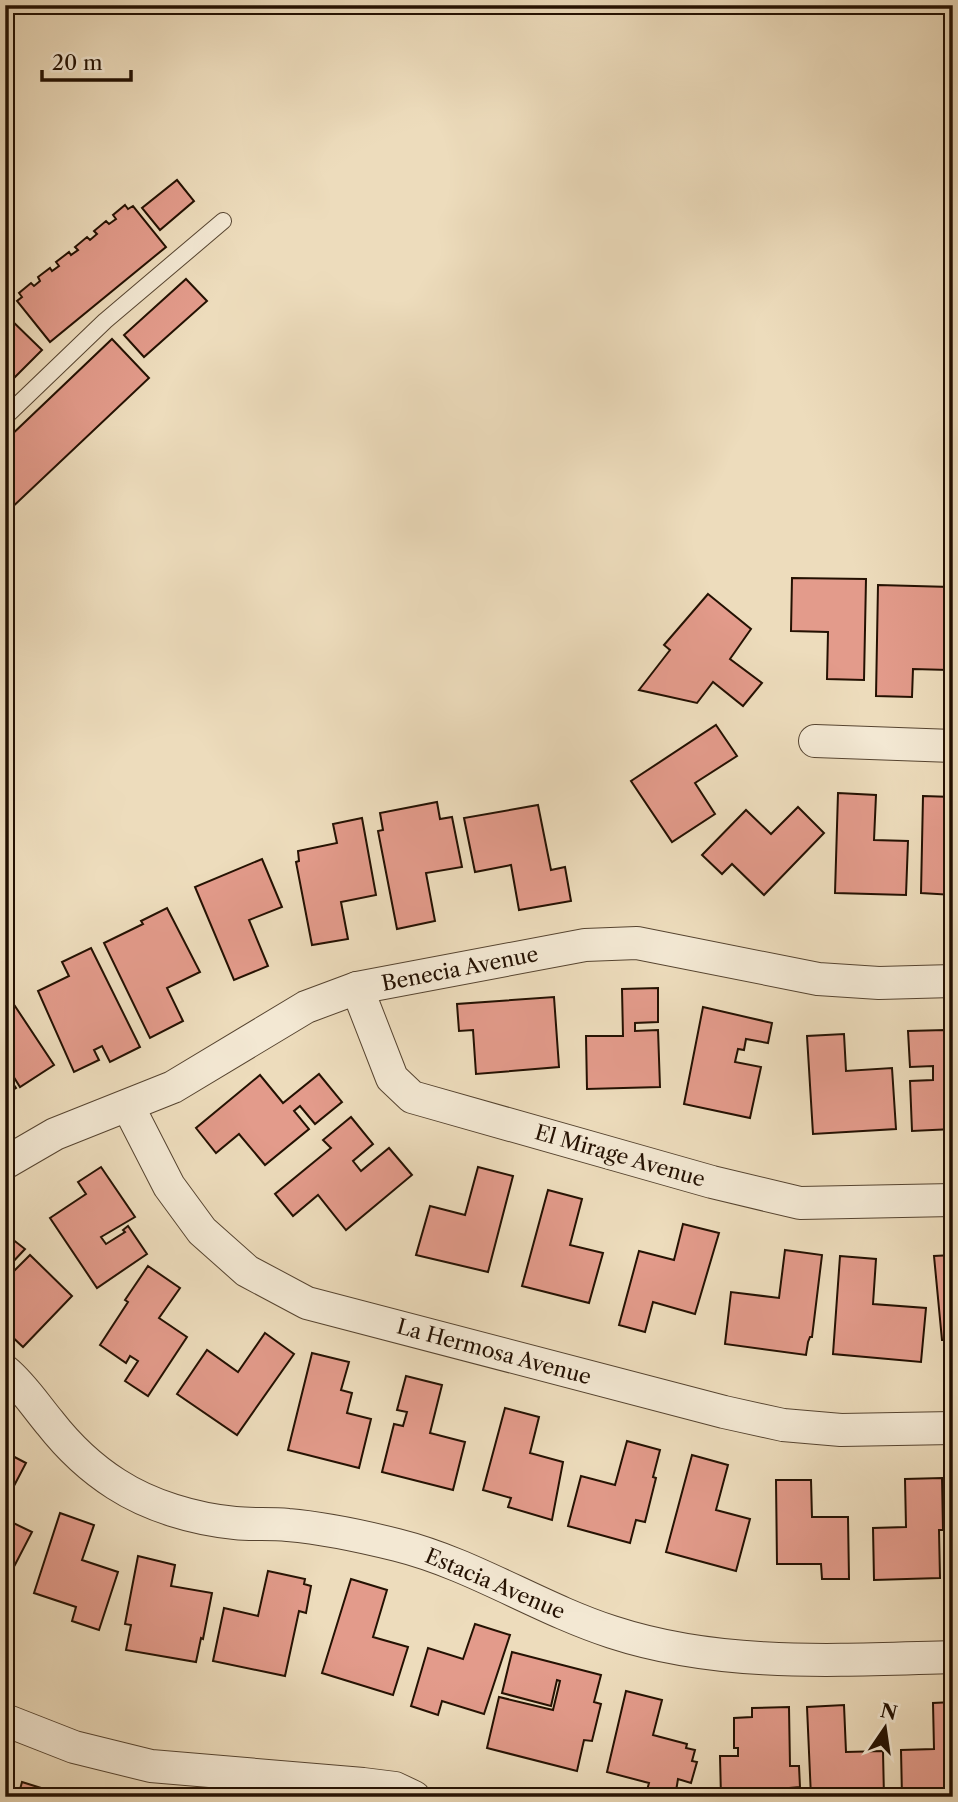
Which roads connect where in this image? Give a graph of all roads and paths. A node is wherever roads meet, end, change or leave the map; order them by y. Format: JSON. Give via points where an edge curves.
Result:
{"nodes":[{"id":1,"x":223,"y":221,"type":"dead end"},
{"id":2,"x":5,"y":417,"type":"edge"},
{"id":3,"x":815,"y":741,"type":"dead end"},
{"id":4,"x":953,"y":747,"type":"edge"},
{"id":5,"x":953,"y":981,"type":"edge"},
{"id":6,"x":357,"y":988,"type":"junction"},
{"id":7,"x":128,"y":1105,"type":"junction"},
{"id":8,"x":5,"y":1163,"type":"edge"},
{"id":9,"x":953,"y":1200,"type":"edge"},
{"id":10,"x":5,"y":1371,"type":"edge"},
{"id":11,"x":953,"y":1428,"type":"edge"},
{"id":12,"x":953,"y":1657,"type":"edge"},
{"id":13,"x":5,"y":1720,"type":"edge"},
{"id":14,"x":414,"y":1797,"type":"edge"}],
"edges":[{"from":1,"to":2,"type":"lane","via":[[105,321]]},
{"from":3,"to":4,"type":"street"},
{"from":5,"to":6,"type":"street","name":"Benecia Avenue","via":[[879,984],[818,979],[637,943],[585,945]]},
{"from":6,"to":7,"type":"street","name":"Benecia Avenue","via":[[306,1007],[173,1087]]},
{"from":6,"to":9,"type":"street","name":"El Mirage Avenue","via":[[392,1078],[412,1097],[800,1203]]},
{"from":7,"to":8,"type":"street","name":"Benecia Avenue","via":[[55,1133]]},
{"from":7,"to":11,"type":"street","name":"La Hermosa Avenue","via":[[169,1186],[202,1231],[247,1271],[307,1303],[783,1424],[841,1430]]},
{"from":10,"to":12,"type":"street","name":"Estacia Avenue","via":[[94,1468],[117,1485],[185,1513],[224,1522],[323,1530],[399,1545],[476,1572],[583,1621],[697,1653],[814,1659]]},
{"from":13,"to":14,"type":"street","via":[[74,1747],[151,1766],[363,1784],[395,1788]]}]}
